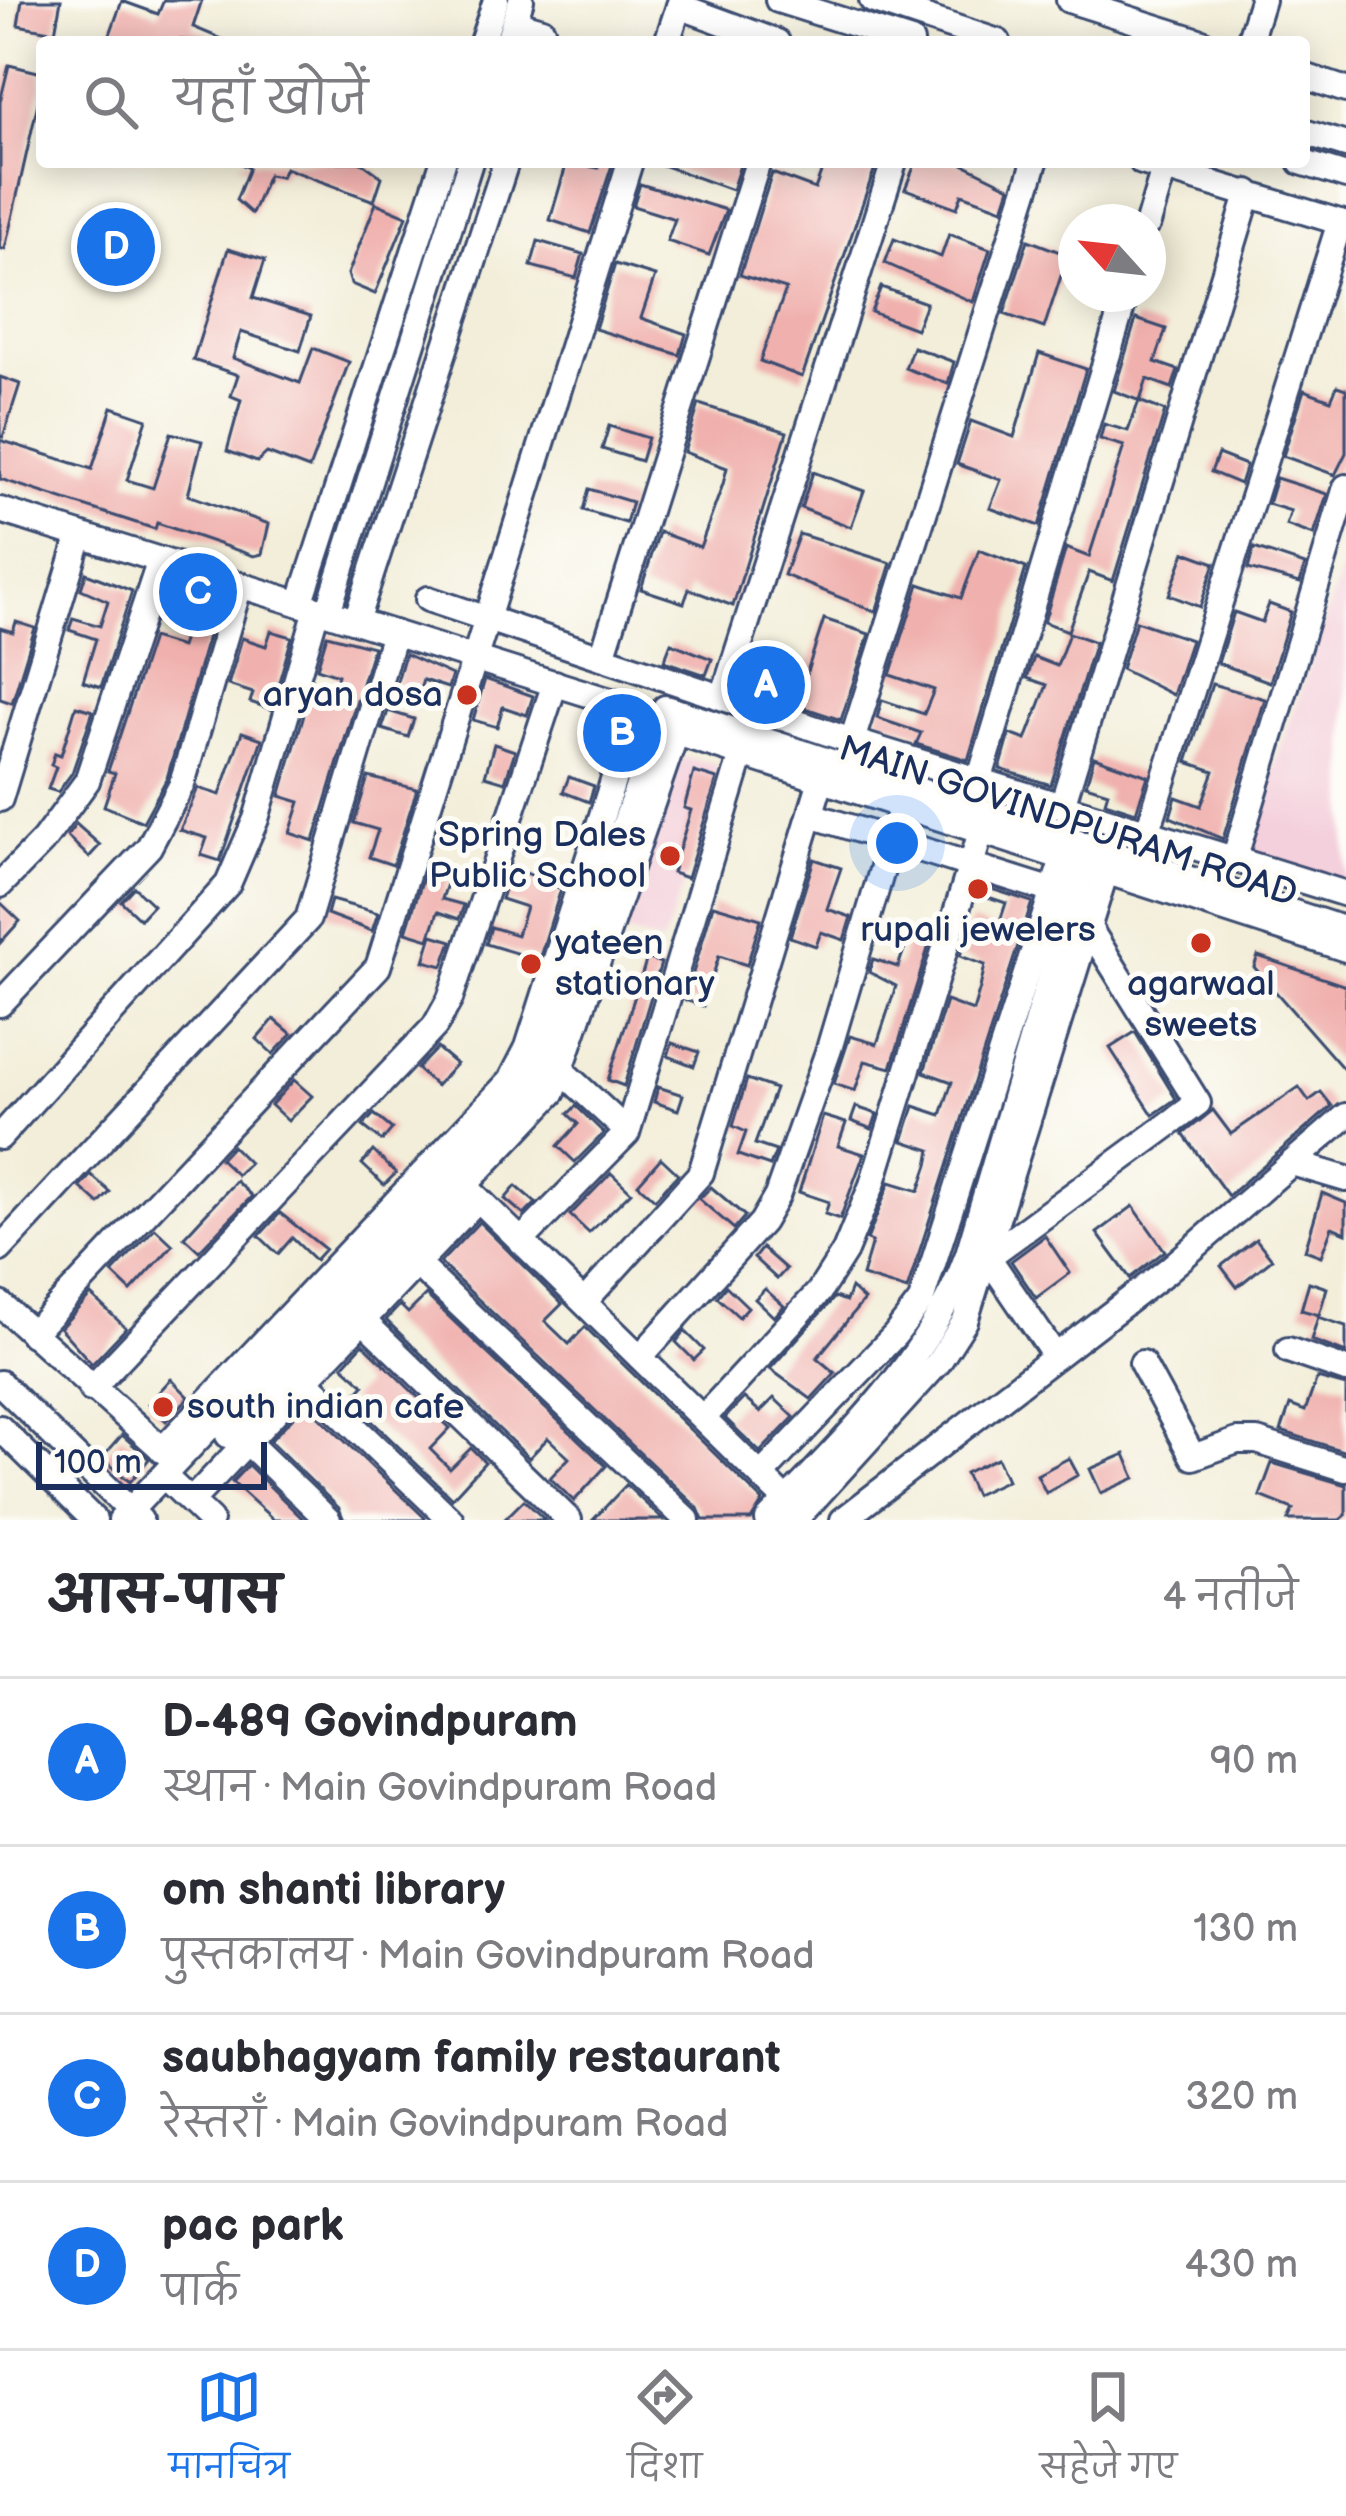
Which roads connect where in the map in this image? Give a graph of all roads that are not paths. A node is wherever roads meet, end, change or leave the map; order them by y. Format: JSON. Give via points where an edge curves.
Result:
{"nodes":[{"id":1,"x":496,"y":0,"type":"edge"},
{"id":2,"x":778,"y":0,"type":"edge"},
{"id":3,"x":872,"y":0,"type":"edge"},
{"id":4,"x":1069,"y":0,"type":"edge"},
{"id":5,"x":1262,"y":0,"type":"edge"},
{"id":6,"x":680,"y":3,"type":"edge"},
{"id":7,"x":1129,"y":9,"type":"edge"},
{"id":8,"x":514,"y":21,"type":"edge"},
{"id":9,"x":484,"y":36,"type":"edge"},
{"id":10,"x":544,"y":36,"type":"edge"},
{"id":11,"x":670,"y":36,"type":"edge"},
{"id":12,"x":762,"y":36,"type":"edge"},
{"id":13,"x":892,"y":36,"type":"edge"},
{"id":14,"x":980,"y":36,"type":"edge"},
{"id":15,"x":1189,"y":36,"type":"edge"},
{"id":16,"x":1251,"y":36,"type":"edge"},
{"id":17,"x":1310,"y":78,"type":"edge"},
{"id":18,"x":1346,"y":90,"type":"edge"},
{"id":19,"x":1310,"y":134,"type":"edge"},
{"id":20,"x":1346,"y":145,"type":"edge"},
{"id":21,"x":1310,"y":165,"type":"edge"},
{"id":22,"x":441,"y":168,"type":"edge"},
{"id":23,"x":468,"y":168,"type":"edge"},
{"id":24,"x":504,"y":168,"type":"edge"},
{"id":25,"x":628,"y":168,"type":"edge"},
{"id":26,"x":756,"y":168,"type":"edge"},
{"id":27,"x":892,"y":168,"type":"edge"},
{"id":28,"x":1033,"y":168,"type":"edge"},
{"id":29,"x":1154,"y":168,"type":"edge"},
{"id":30,"x":1165,"y":168,"type":"edge"},
{"id":31,"x":1346,"y":176,"type":"edge"},
{"id":32,"x":1249,"y":191,"type":"junction"},
{"id":33,"x":1150,"y":204,"type":"edge"},
{"id":34,"x":1343,"y":223,"type":"edge"},
{"id":35,"x":1121,"y":312,"type":"edge"},
{"id":36,"x":415,"y":336,"type":"junction"},
{"id":37,"x":446,"y":346,"type":"junction"},
{"id":38,"x":351,"y":447,"type":"junction"},
{"id":39,"x":378,"y":454,"type":"junction"},
{"id":40,"x":1346,"y":487,"type":"edge"},
{"id":41,"x":0,"y":510,"type":"edge"},
{"id":42,"x":80,"y":535,"type":"junction"},
{"id":43,"x":160,"y":560,"type":"junction"},
{"id":44,"x":240,"y":585,"type":"junction"},
{"id":45,"x":428,"y":599,"type":"dead end"},
{"id":46,"x":315,"y":608,"type":"junction"},
{"id":47,"x":485,"y":619,"type":"junction"},
{"id":48,"x":356,"y":621,"type":"junction"},
{"id":49,"x":394,"y":633,"type":"junction"},
{"id":50,"x":602,"y":657,"type":"junction"},
{"id":51,"x":473,"y":658,"type":"junction"},
{"id":52,"x":555,"y":683,"type":"junction"},
{"id":53,"x":723,"y":697,"type":"junction"},
{"id":54,"x":636,"y":709,"type":"junction"},
{"id":55,"x":671,"y":720,"type":"junction"},
{"id":56,"x":852,"y":741,"type":"junction"},
{"id":57,"x":742,"y":754,"type":"junction"},
{"id":58,"x":981,"y":777,"type":"junction"},
{"id":59,"x":821,"y":780,"type":"junction"},
{"id":60,"x":0,"y":799,"type":"edge"},
{"id":61,"x":901,"y":806,"type":"junction"},
{"id":62,"x":1062,"y":806,"type":"junction"},
{"id":63,"x":811,"y":815,"type":"junction"},
{"id":64,"x":976,"y":820,"type":"junction"},
{"id":65,"x":1148,"y":832,"type":"junction"},
{"id":66,"x":890,"y":840,"type":"junction"},
{"id":67,"x":1090,"y":860,"type":"junction"},
{"id":68,"x":1234,"y":860,"type":"junction"},
{"id":69,"x":972,"y":866,"type":"junction"},
{"id":70,"x":1134,"y":872,"type":"junction"},
{"id":71,"x":0,"y":885,"type":"edge"},
{"id":72,"x":1053,"y":891,"type":"junction"},
{"id":73,"x":1346,"y":894,"type":"edge"},
{"id":74,"x":1089,"y":928,"type":"junction"},
{"id":75,"x":1346,"y":930,"type":"edge"},
{"id":76,"x":1346,"y":949,"type":"edge"},
{"id":77,"x":0,"y":1004,"type":"edge"},
{"id":78,"x":563,"y":1072,"type":"junction"},
{"id":79,"x":1346,"y":1116,"type":"edge"},
{"id":80,"x":619,"y":1123,"type":"dead end"},
{"id":81,"x":0,"y":1138,"type":"edge"},
{"id":82,"x":1292,"y":1163,"type":"junction"},
{"id":83,"x":1346,"y":1179,"type":"edge"},
{"id":84,"x":471,"y":1192,"type":"junction"},
{"id":85,"x":521,"y":1241,"type":"junction"},
{"id":86,"x":0,"y":1249,"type":"edge"},
{"id":87,"x":410,"y":1257,"type":"junction"},
{"id":88,"x":988,"y":1257,"type":"junction"},
{"id":89,"x":584,"y":1302,"type":"junction"},
{"id":90,"x":0,"y":1304,"type":"edge"},
{"id":91,"x":356,"y":1314,"type":"junction"},
{"id":92,"x":32,"y":1334,"type":"junction"},
{"id":93,"x":1288,"y":1350,"type":"dead end"},
{"id":94,"x":1055,"y":1356,"type":"junction"},
{"id":95,"x":640,"y":1357,"type":"junction"},
{"id":96,"x":1142,"y":1363,"type":"dead end"},
{"id":97,"x":1346,"y":1370,"type":"edge"},
{"id":98,"x":299,"y":1374,"type":"junction"},
{"id":99,"x":0,"y":1383,"type":"edge"},
{"id":100,"x":91,"y":1389,"type":"junction"},
{"id":101,"x":703,"y":1418,"type":"junction"},
{"id":102,"x":0,"y":1428,"type":"edge"},
{"id":103,"x":241,"y":1435,"type":"junction"},
{"id":104,"x":1346,"y":1469,"type":"edge"},
{"id":105,"x":761,"y":1475,"type":"junction"},
{"id":106,"x":178,"y":1476,"type":"junction"},
{"id":107,"x":797,"y":1514,"type":"edge"},
{"id":108,"x":134,"y":1518,"type":"edge"},
{"id":109,"x":94,"y":1520,"type":"edge"},
{"id":110,"x":211,"y":1520,"type":"edge"},
{"id":111,"x":328,"y":1520,"type":"edge"},
{"id":112,"x":451,"y":1520,"type":"edge"},
{"id":113,"x":569,"y":1520,"type":"edge"},
{"id":114,"x":687,"y":1520,"type":"edge"},
{"id":115,"x":768,"y":1520,"type":"edge"},
{"id":116,"x":843,"y":1520,"type":"edge"}],
"edges":[{"from":1,"to":9,"type":"street"},
{"from":2,"to":13,"type":"street"},
{"from":3,"to":14,"type":"street"},
{"from":4,"to":7,"type":"street"},
{"from":5,"to":16,"type":"street"},
{"from":6,"to":11,"type":"street"},
{"from":6,"to":12,"type":"street"},
{"from":7,"to":15,"type":"street"},
{"from":8,"to":10,"type":"street"},
{"from":17,"to":18,"type":"street"},
{"from":19,"to":20,"type":"street"},
{"from":21,"to":31,"type":"street"},
{"from":22,"to":38,"type":"street"},
{"from":23,"to":36,"type":"street"},
{"from":24,"to":37,"type":"street"},
{"from":25,"to":47,"type":"street"},
{"from":26,"to":50,"type":"street"},
{"from":27,"to":53,"type":"street"},
{"from":28,"to":56,"type":"street"},
{"from":29,"to":33,"type":"street"},
{"from":30,"to":32,"type":"street"},
{"from":32,"to":34,"type":"street"},
{"from":32,"to":62,"type":"street"},
{"from":34,"to":65,"type":"street"},
{"from":35,"to":58,"type":"street"},
{"from":36,"to":37,"type":"street"},
{"from":36,"to":39,"type":"street"},
{"from":37,"to":48,"type":"street"},
{"from":38,"to":39,"type":"street"},
{"from":38,"to":46,"type":"street"},
{"from":39,"to":46,"type":"street"},
{"from":40,"to":68,"type":"street"},
{"from":41,"to":42,"type":"street","name":"MAIN GOVINDPURAM ROAD"},
{"from":42,"to":43,"type":"street","name":"MAIN GOVINDPURAM ROAD"},
{"from":42,"to":60,"type":"street"},
{"from":43,"to":44,"type":"street","name":"MAIN GOVINDPURAM ROAD"},
{"from":43,"to":71,"type":"street","via":[[87,782]]},
{"from":44,"to":46,"type":"street","name":"MAIN GOVINDPURAM ROAD"},
{"from":44,"to":77,"type":"street","via":[[182,784],[149,848]]},
{"from":45,"to":47,"type":"street"},
{"from":46,"to":48,"type":"street","name":"MAIN GOVINDPURAM ROAD"},
{"from":46,"to":81,"type":"street","via":[[256,819],[228,884]]},
{"from":47,"to":50,"type":"street"},
{"from":47,"to":51,"type":"street"},
{"from":48,"to":49,"type":"street","name":"MAIN GOVINDPURAM ROAD"},
{"from":49,"to":51,"type":"street","name":"MAIN GOVINDPURAM ROAD"},
{"from":49,"to":86,"type":"street","via":[[308,919]]},
{"from":50,"to":53,"type":"street"},
{"from":51,"to":52,"type":"street","name":"MAIN GOVINDPURAM ROAD"},
{"from":51,"to":92,"type":"street","via":[[378,967]]},
{"from":52,"to":54,"type":"street","name":"MAIN GOVINDPURAM ROAD"},
{"from":52,"to":100,"type":"street","via":[[435,1027]]},
{"from":53,"to":56,"type":"street"},
{"from":54,"to":55,"type":"street","name":"MAIN GOVINDPURAM ROAD"},
{"from":54,"to":106,"type":"street","via":[[511,1080]]},
{"from":55,"to":57,"type":"street","name":"MAIN GOVINDPURAM ROAD"},
{"from":55,"to":64,"type":"street","name":"MAIN GOVINDPURAM ROAD"},
{"from":55,"to":78,"type":"street"},
{"from":55,"to":106,"type":"street","via":[[535,1083]]},
{"from":56,"to":58,"type":"street"},
{"from":57,"to":59,"type":"street","name":"MAIN GOVINDPURAM ROAD"},
{"from":57,"to":85,"type":"street","via":[[626,1133]]},
{"from":58,"to":62,"type":"street"},
{"from":58,"to":64,"type":"street"},
{"from":59,"to":61,"type":"street","name":"MAIN GOVINDPURAM ROAD"},
{"from":59,"to":63,"type":"street"},
{"from":61,"to":64,"type":"street","name":"MAIN GOVINDPURAM ROAD"},
{"from":61,"to":66,"type":"street"},
{"from":62,"to":65,"type":"street"},
{"from":63,"to":66,"type":"street"},
{"from":63,"to":89,"type":"street","via":[[701,1173]]},
{"from":64,"to":67,"type":"street","name":"MAIN GOVINDPURAM ROAD"},
{"from":64,"to":69,"type":"street"},
{"from":65,"to":68,"type":"street"},
{"from":65,"to":70,"type":"street"},
{"from":66,"to":69,"type":"street"},
{"from":66,"to":95,"type":"street","via":[[777,1196]]},
{"from":67,"to":70,"type":"street","name":"MAIN GOVINDPURAM ROAD"},
{"from":67,"to":72,"type":"street"},
{"from":67,"to":74,"type":"street"},
{"from":67,"to":107,"type":"street","via":[[948,1304]]},
{"from":68,"to":73,"type":"street"},
{"from":69,"to":72,"type":"street"},
{"from":69,"to":101,"type":"street","via":[[845,1251],[819,1292]]},
{"from":70,"to":75,"type":"street","name":"MAIN GOVINDPURAM ROAD"},
{"from":70,"to":76,"type":"street","name":"MAIN GOVINDPURAM ROAD"},
{"from":72,"to":105,"type":"street","via":[[921,1300]]},
{"from":74,"to":88,"type":"street"},
{"from":74,"to":88,"type":"street","via":[[1198,1102]]},
{"from":78,"to":80,"type":"street"},
{"from":78,"to":84,"type":"street"},
{"from":79,"to":82,"type":"street"},
{"from":82,"to":83,"type":"street"},
{"from":82,"to":94,"type":"street"},
{"from":84,"to":85,"type":"street"},
{"from":84,"to":87,"type":"street"},
{"from":85,"to":89,"type":"street"},
{"from":87,"to":91,"type":"street"},
{"from":87,"to":114,"type":"street"},
{"from":88,"to":94,"type":"street"},
{"from":88,"to":107,"type":"street","via":[[949,1349]]},
{"from":89,"to":95,"type":"street"},
{"from":90,"to":92,"type":"street"},
{"from":91,"to":98,"type":"street"},
{"from":91,"to":113,"type":"street"},
{"from":92,"to":100,"type":"street"},
{"from":93,"to":97,"type":"street"},
{"from":94,"to":116,"type":"street"},
{"from":95,"to":101,"type":"street"},
{"from":96,"to":104,"type":"street","via":[[1193,1456],[1257,1441]]},
{"from":98,"to":103,"type":"street"},
{"from":98,"to":112,"type":"street"},
{"from":99,"to":108,"type":"street"},
{"from":100,"to":106,"type":"street"},
{"from":101,"to":105,"type":"street"},
{"from":102,"to":109,"type":"street"},
{"from":103,"to":106,"type":"street"},
{"from":103,"to":111,"type":"street"},
{"from":105,"to":107,"type":"street"},
{"from":106,"to":108,"type":"street"},
{"from":106,"to":110,"type":"street"},
{"from":107,"to":115,"type":"street"}]}
